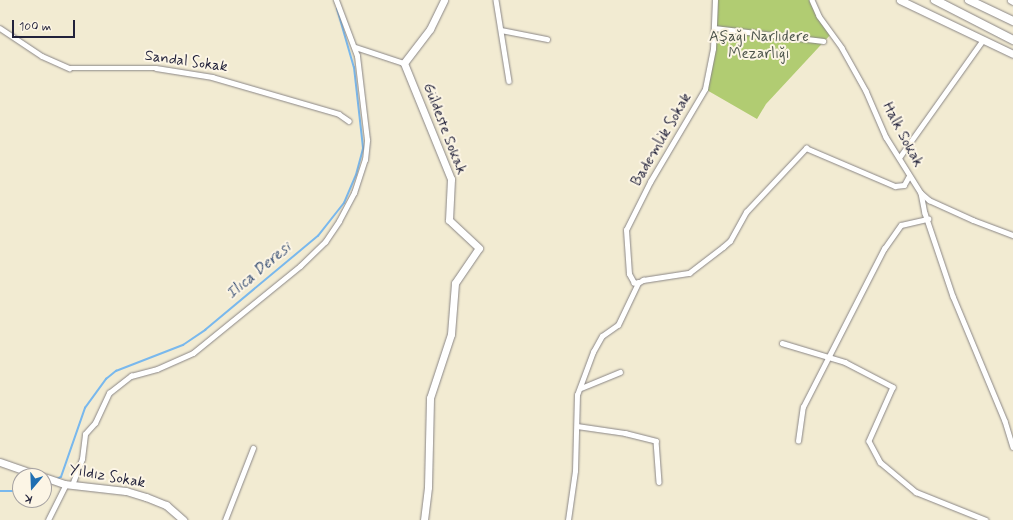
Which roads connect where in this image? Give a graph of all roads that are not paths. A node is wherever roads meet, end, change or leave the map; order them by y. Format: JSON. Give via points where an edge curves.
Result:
{"nodes":[{"id":1,"x":336,"y":0,"type":"edge"},
{"id":2,"x":444,"y":0,"type":"edge"},
{"id":3,"x":496,"y":0,"type":"edge"},
{"id":4,"x":715,"y":0,"type":"edge"},
{"id":5,"x":812,"y":0,"type":"edge"},
{"id":6,"x":900,"y":0,"type":"edge"},
{"id":7,"x":935,"y":0,"type":"edge"},
{"id":8,"x":969,"y":0,"type":"edge"},
{"id":9,"x":1013,"y":22,"type":"edge"},
{"id":10,"x":0,"y":28,"type":"edge"},
{"id":11,"x":714,"y":28,"type":"junction"},
{"id":12,"x":501,"y":30,"type":"junction"},
{"id":13,"x":547,"y":39,"type":"dead end"},
{"id":14,"x":983,"y":40,"type":"junction"},
{"id":15,"x":1013,"y":40,"type":"edge"},
{"id":16,"x":823,"y":41,"type":"dead end"},
{"id":17,"x":354,"y":47,"type":"junction"},
{"id":18,"x":1013,"y":54,"type":"edge"},
{"id":19,"x":404,"y":63,"type":"junction"},
{"id":20,"x":509,"y":81,"type":"dead end"},
{"id":21,"x":349,"y":121,"type":"dead end"},
{"id":22,"x":899,"y":158,"type":"junction"},
{"id":23,"x":909,"y":176,"type":"junction"},
{"id":24,"x":921,"y":193,"type":"junction"},
{"id":25,"x":928,"y":219,"type":"junction"},
{"id":26,"x":1013,"y":235,"type":"edge"},
{"id":27,"x":638,"y":284,"type":"junction"},
{"id":28,"x":782,"y":343,"type":"dead end"},
{"id":29,"x":829,"y":357,"type":"junction"},
{"id":30,"x":620,"y":372,"type":"dead end"},
{"id":31,"x":580,"y":388,"type":"junction"},
{"id":32,"x":577,"y":426,"type":"junction"},
{"id":33,"x":798,"y":441,"type":"dead end"},
{"id":34,"x":1013,"y":447,"type":"edge"},
{"id":35,"x":253,"y":448,"type":"dead end"},
{"id":36,"x":0,"y":462,"type":"edge"},
{"id":37,"x":17,"y":468,"type":"edge"},
{"id":38,"x":52,"y":480,"type":"edge"},
{"id":39,"x":659,"y":482,"type":"dead end"},
{"id":40,"x":67,"y":484,"type":"junction"},
{"id":41,"x":48,"y":520,"type":"edge"},
{"id":42,"x":183,"y":520,"type":"edge"},
{"id":43,"x":225,"y":520,"type":"edge"},
{"id":44,"x":424,"y":520,"type":"edge"},
{"id":45,"x":568,"y":520,"type":"edge"},
{"id":46,"x":986,"y":520,"type":"edge"}],
"edges":[{"from":1,"to":17,"type":"street","via":[[351,45]]},
{"from":2,"to":19,"type":"street","via":[[430,29]]},
{"from":3,"to":12,"type":"street"},
{"from":4,"to":11,"type":"street","name":"Bademlik Sokak"},
{"from":5,"to":22,"type":"street","name":"Halk Sokak","via":[[819,16],[842,48],[866,90],[886,137]]},
{"from":6,"to":14,"type":"street"},
{"from":7,"to":15,"type":"highway"},
{"from":8,"to":9,"type":"highway"},
{"from":10,"to":21,"type":"street","name":"Sandal Sokak","via":[[42,56],[69,68],[156,68],[212,77],[332,112]]},
{"from":11,"to":16,"type":"street"},
{"from":11,"to":27,"type":"street","name":"Bademlik Sokak","via":[[710,74],[705,89],[650,182],[626,230],[629,274],[634,283]]},
{"from":12,"to":13,"type":"street"},
{"from":12,"to":20,"type":"street"},
{"from":14,"to":18,"type":"street"},
{"from":14,"to":22,"type":"street"},
{"from":17,"to":19,"type":"street"},
{"from":17,"to":40,"type":"street","via":[[367,140],[365,160],[340,221],[325,242],[300,266],[193,353],[157,369],[131,376],[109,393],[95,423],[85,434],[82,459]]},
{"from":19,"to":44,"type":"street","name":"Güldeste Sokak","via":[[452,178],[449,220],[479,248],[456,283],[451,334],[430,398],[428,487]]},
{"from":22,"to":23,"type":"street","name":"Halk Sokak"},
{"from":23,"to":24,"type":"street","name":"Halk Sokak"},
{"from":23,"to":27,"type":"street","via":[[904,185],[895,186],[806,148],[746,212],[730,241],[723,247],[689,273],[643,280]]},
{"from":24,"to":25,"type":"street"},
{"from":24,"to":26,"type":"street","name":"Halk Sokak","via":[[929,200]]},
{"from":25,"to":29,"type":"street","via":[[912,221],[897,228]]},
{"from":25,"to":34,"type":"street","via":[[953,296],[1005,421]]},
{"from":27,"to":31,"type":"street","via":[[618,325],[602,336],[593,352]]},
{"from":28,"to":29,"type":"street"},
{"from":29,"to":33,"type":"street","via":[[803,407]]},
{"from":29,"to":46,"type":"street","via":[[845,362],[893,387],[869,441],[884,466],[916,492]]},
{"from":30,"to":31,"type":"street"},
{"from":31,"to":32,"type":"street","via":[[576,401]]},
{"from":32,"to":39,"type":"street","via":[[625,433],[656,441]]},
{"from":32,"to":45,"type":"street","via":[[575,471]]},
{"from":35,"to":43,"type":"street"},
{"from":36,"to":37,"type":"street"},
{"from":38,"to":40,"type":"street","name":"Yıldız Sokak"},
{"from":40,"to":41,"type":"street"},
{"from":40,"to":42,"type":"street","name":"Yıldız Sokak","via":[[126,491],[146,497],[166,505]]}]}
